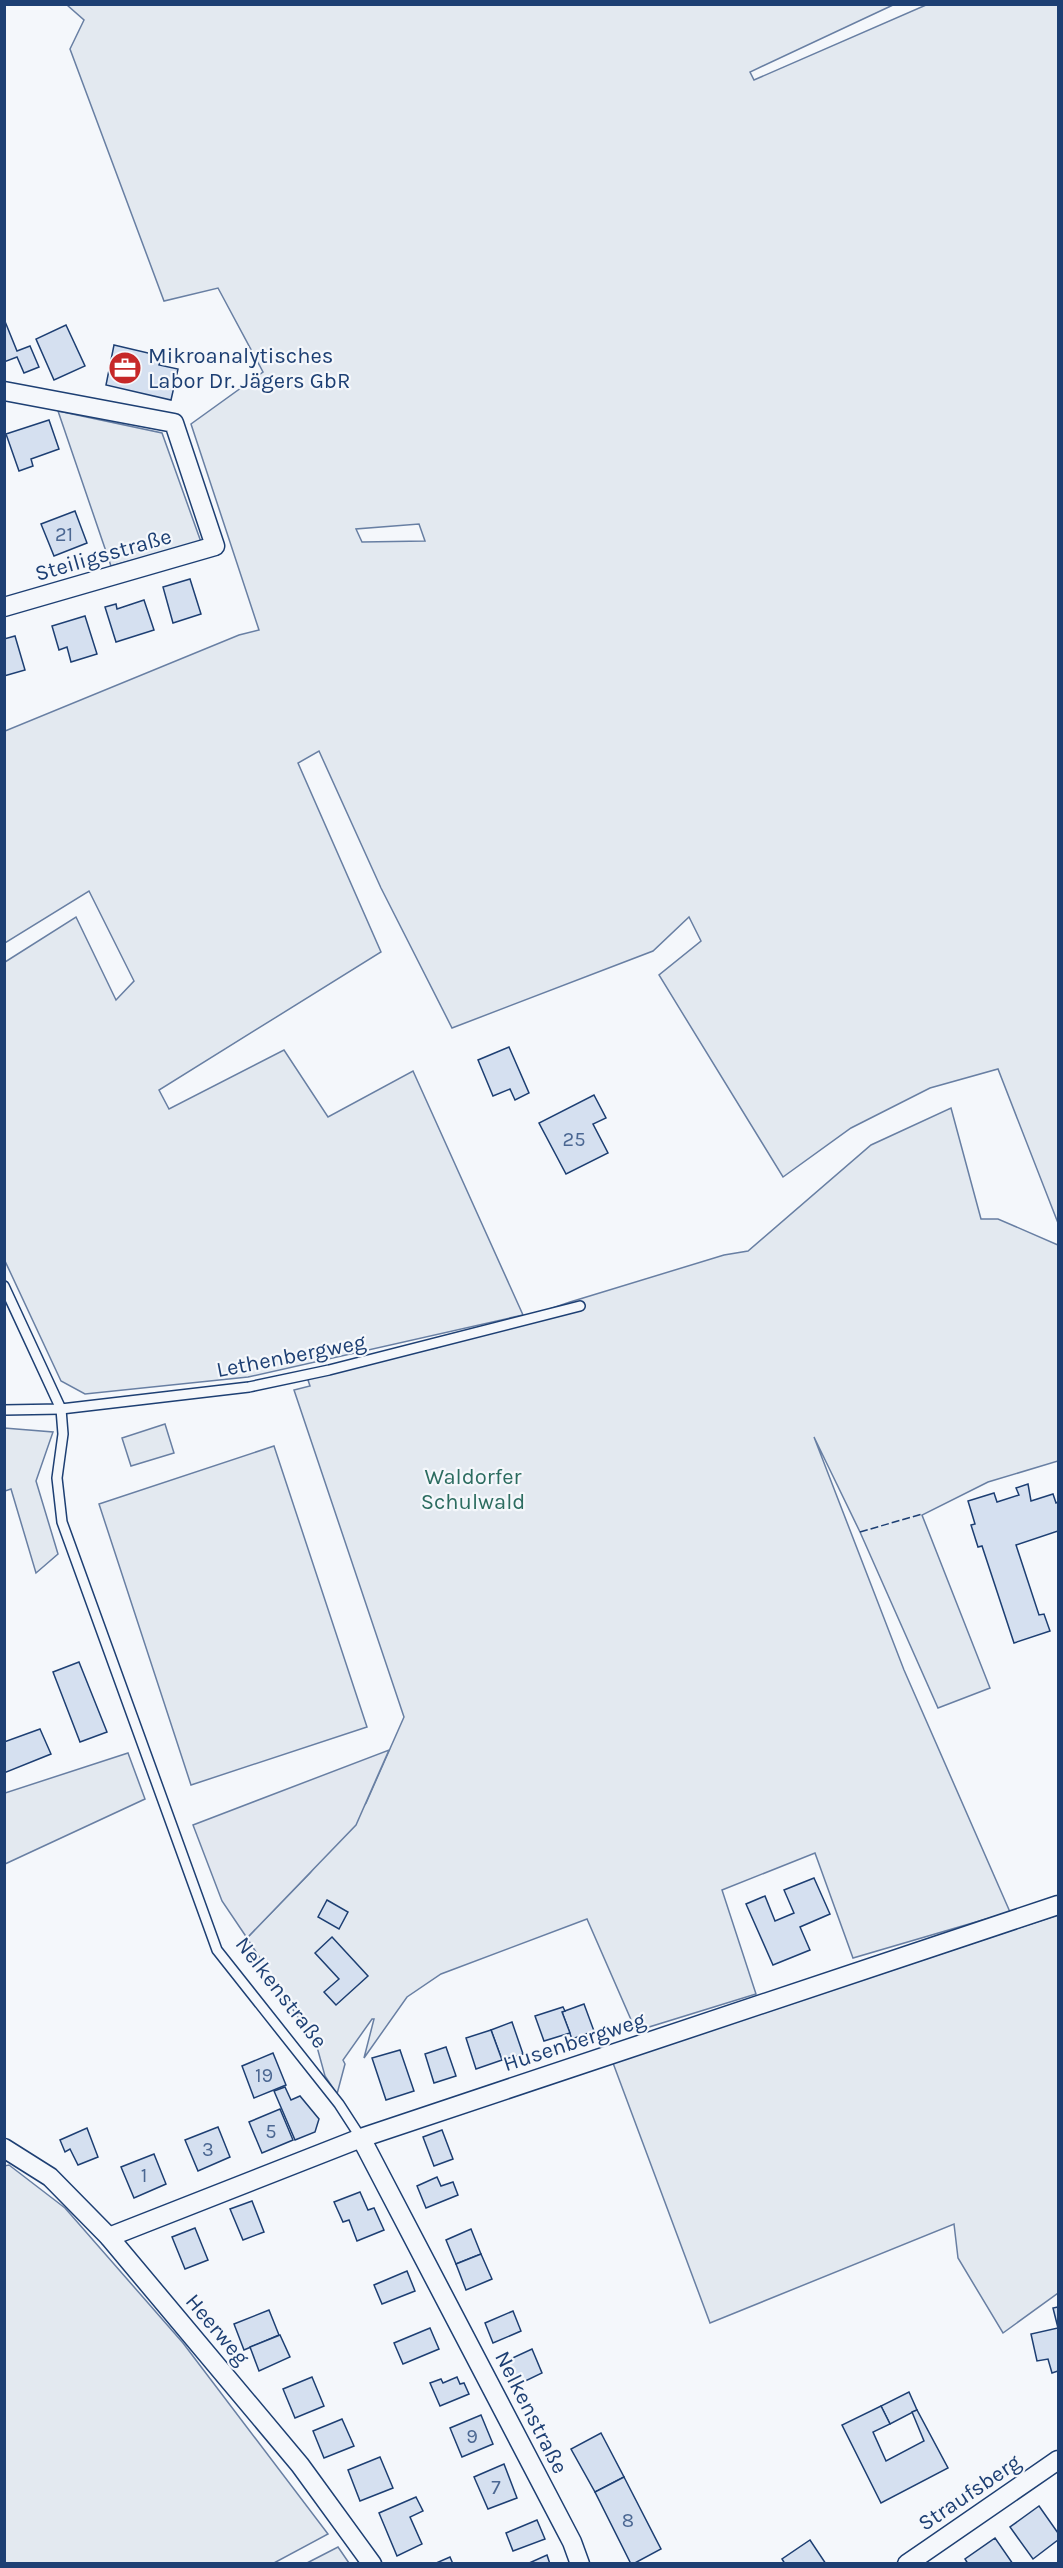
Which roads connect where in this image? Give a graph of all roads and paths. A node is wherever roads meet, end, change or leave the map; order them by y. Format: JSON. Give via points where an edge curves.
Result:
{"nodes":[{"id":1,"x":4,"y":391,"type":"edge"},
{"id":2,"x":4,"y":607,"type":"edge"},
{"id":3,"x":4,"y":1286,"type":"edge"},
{"id":4,"x":580,"y":1306,"type":"dead end"},
{"id":5,"x":61,"y":1409,"type":"junction"},
{"id":6,"x":4,"y":1410,"type":"edge"},
{"id":7,"x":1059,"y":1905,"type":"edge"},
{"id":8,"x":361,"y":2138,"type":"junction"},
{"id":9,"x":4,"y":2148,"type":"edge"},
{"id":10,"x":109,"y":2236,"type":"junction"},
{"id":11,"x":1059,"y":2460,"type":"edge"},
{"id":12,"x":372,"y":2564,"type":"edge"},
{"id":13,"x":580,"y":2564,"type":"edge"},
{"id":14,"x":907,"y":2564,"type":"edge"}],
"edges":[{"from":1,"to":2,"type":"street","name":"Steiligsstraße","via":[[174,423],[215,546]]},
{"from":3,"to":5,"type":"lane"},
{"from":4,"to":5,"type":"lane","name":"Lethenbergweg","via":[[249,1387]]},
{"from":5,"to":6,"type":"lane","name":"Lethenbergweg"},
{"from":5,"to":8,"type":"lane","name":"Nelkenstraße","via":[[63,1434],[57,1478],[62,1522],[217,1950],[339,2104]]},
{"from":7,"to":8,"type":"street","name":"Husenbergweg"},
{"from":8,"to":10,"type":"street","name":"Husenbergweg"},
{"from":8,"to":13,"type":"street","name":"Nelkenstraße","via":[[507,2414]]},
{"from":9,"to":10,"type":"street","name":"Heerweg","via":[[50,2177]]},
{"from":10,"to":12,"type":"street","name":"Heerweg","via":[[300,2465]]},
{"from":11,"to":14,"type":"street","name":"Straufsberg"}]}
